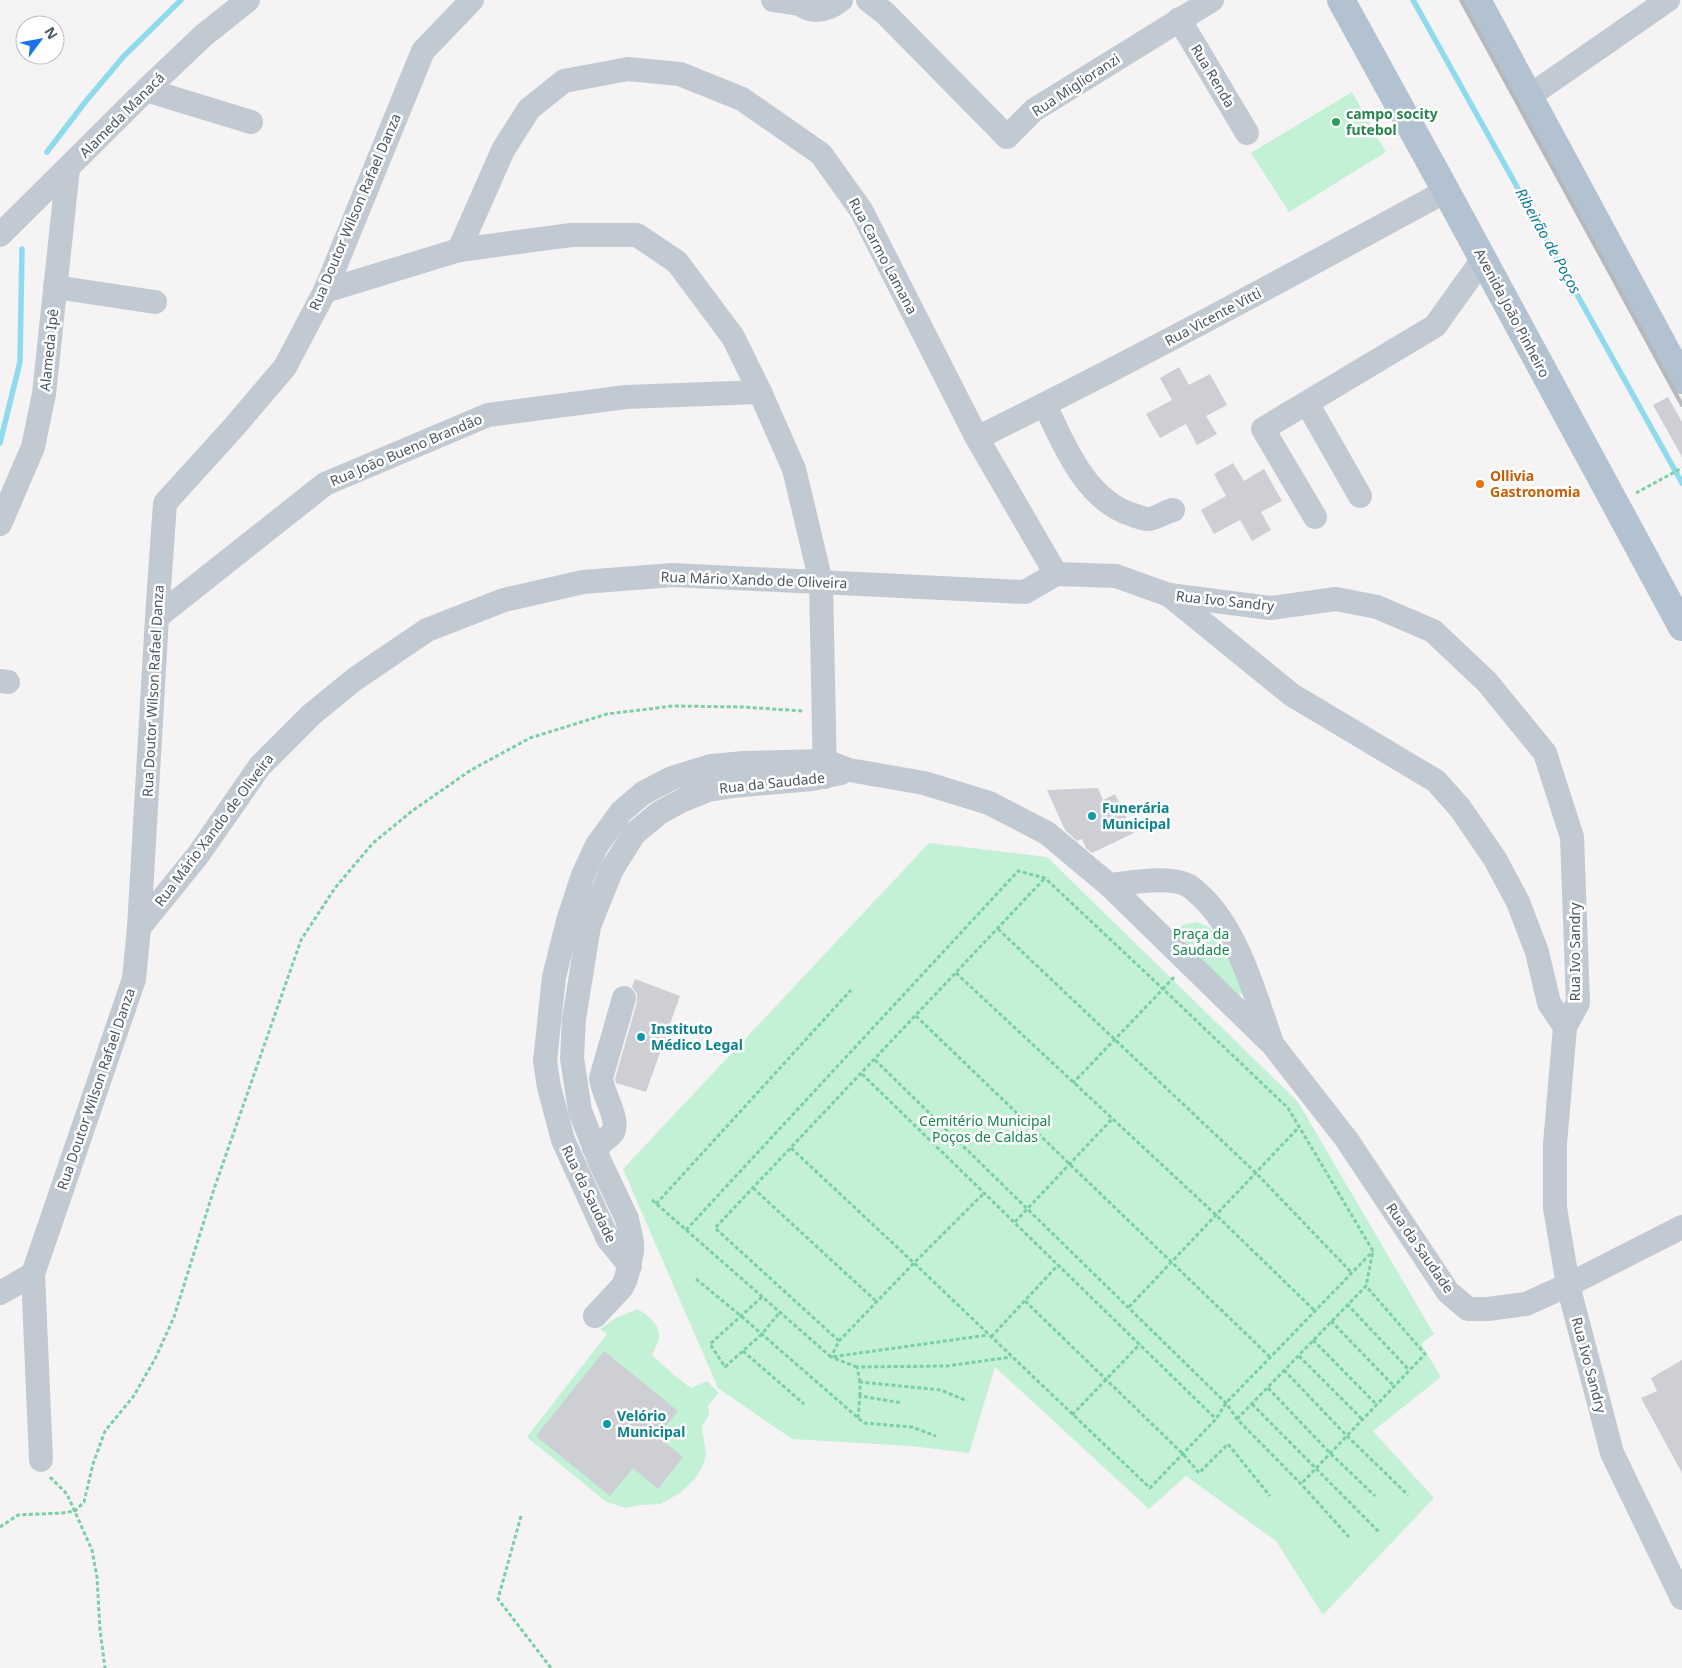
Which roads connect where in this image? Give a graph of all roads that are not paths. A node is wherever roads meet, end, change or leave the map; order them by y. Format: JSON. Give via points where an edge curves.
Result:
{"nodes":[{"id":1,"x":248,"y":0,"type":"edge"},
{"id":2,"x":472,"y":0,"type":"edge"},
{"id":3,"x":773,"y":0,"type":"edge"},
{"id":4,"x":841,"y":0,"type":"edge"},
{"id":5,"x":868,"y":0,"type":"edge"},
{"id":6,"x":1212,"y":0,"type":"edge"},
{"id":7,"x":1341,"y":0,"type":"edge"},
{"id":8,"x":1477,"y":0,"type":"edge"},
{"id":9,"x":1668,"y":0,"type":"edge"},
{"id":10,"x":798,"y":2,"type":"edge"},
{"id":11,"x":1179,"y":19,"type":"junction"},
{"id":12,"x":146,"y":90,"type":"junction"},
{"id":13,"x":1528,"y":97,"type":"junction"},
{"id":14,"x":251,"y":122,"type":"dead end"},
{"id":15,"x":1247,"y":133,"type":"dead end"},
{"id":16,"x":68,"y":168,"type":"junction"},
{"id":17,"x":1446,"y":191,"type":"junction"},
{"id":18,"x":0,"y":235,"type":"edge"},
{"id":19,"x":459,"y":250,"type":"junction"},
{"id":20,"x":1483,"y":259,"type":"junction"},
{"id":21,"x":55,"y":287,"type":"junction"},
{"id":22,"x":325,"y":292,"type":"junction"},
{"id":23,"x":155,"y":302,"type":"dead end"},
{"id":24,"x":1682,"y":380,"type":"edge"},
{"id":25,"x":760,"y":392,"type":"junction"},
{"id":26,"x":1307,"y":403,"type":"junction"},
{"id":27,"x":1045,"y":404,"type":"junction"},
{"id":28,"x":977,"y":438,"type":"junction"},
{"id":29,"x":1360,"y":496,"type":"dead end"},
{"id":30,"x":1172,"y":510,"type":"dead end"},
{"id":31,"x":1315,"y":517,"type":"dead end"},
{"id":32,"x":0,"y":524,"type":"edge"},
{"id":33,"x":1056,"y":574,"type":"junction"},
{"id":34,"x":821,"y":582,"type":"junction"},
{"id":35,"x":1169,"y":595,"type":"junction"},
{"id":36,"x":157,"y":617,"type":"junction"},
{"id":37,"x":1682,"y":627,"type":"edge"},
{"id":38,"x":825,"y":769,"type":"junction"},
{"id":39,"x":1109,"y":885,"type":"junction"},
{"id":40,"x":139,"y":928,"type":"junction"},
{"id":41,"x":624,"y":998,"type":"dead end"},
{"id":42,"x":1565,"y":1027,"type":"junction"},
{"id":43,"x":1273,"y":1045,"type":"junction"},
{"id":44,"x":594,"y":1148,"type":"junction"},
{"id":45,"x":628,"y":1226,"type":"junction"},
{"id":46,"x":1682,"y":1227,"type":"edge"},
{"id":47,"x":608,"y":1239,"type":"junction"},
{"id":48,"x":630,"y":1266,"type":"junction"},
{"id":49,"x":33,"y":1274,"type":"junction"},
{"id":50,"x":1568,"y":1285,"type":"junction"},
{"id":51,"x":0,"y":1293,"type":"edge"},
{"id":52,"x":595,"y":1316,"type":"dead end"},
{"id":53,"x":41,"y":1460,"type":"road end"},
{"id":54,"x":1682,"y":1598,"type":"edge"}],
"edges":[{"from":1,"to":12,"type":"street","name":"Alameda Manacá","via":[[204,35]]},
{"from":2,"to":22,"type":"street","name":"Rua Doutor Wilson Rafael Danza","via":[[423,50]]},
{"from":3,"to":10,"type":"street"},
{"from":4,"to":10,"type":"street","via":[[826,10],[808,8]]},
{"from":5,"to":11,"type":"street","name":"Rua Miglioranzi","via":[[1007,137],[1034,110]]},
{"from":6,"to":11,"type":"street","name":"Rua Miglioranzi"},
{"from":7,"to":17,"type":"main road","name":"Avenida João Pinheiro"},
{"from":8,"to":13,"type":"main road"},
{"from":9,"to":13,"type":"street"},
{"from":11,"to":15,"type":"street","name":"Rua Renda"},
{"from":12,"to":14,"type":"street"},
{"from":12,"to":16,"type":"street","name":"Alameda Manacá"},
{"from":13,"to":24,"type":"main road"},
{"from":16,"to":18,"type":"street","name":"Alameda Manacá"},
{"from":16,"to":21,"type":"street","name":"Alameda Ipê"},
{"from":17,"to":20,"type":"main road","name":"Avenida João Pinheiro"},
{"from":17,"to":27,"type":"street","name":"Rua Vicente Vitti"},
{"from":19,"to":22,"type":"street"},
{"from":19,"to":25,"type":"street","via":[[571,235],[637,234],[677,262],[733,337]]},
{"from":19,"to":28,"type":"street","name":"Rua Carmo Lamana","via":[[503,150],[529,109],[564,81],[628,69],[680,74],[742,99],[821,154],[860,210]]},
{"from":20,"to":26,"type":"street","via":[[1435,326]]},
{"from":20,"to":37,"type":"main road","name":"Avenida João Pinheiro"},
{"from":21,"to":23,"type":"street"},
{"from":21,"to":32,"type":"street","name":"Alameda Ipê","via":[[44,394],[33,447]]},
{"from":22,"to":36,"type":"street","name":"Rua Doutor Wilson Rafael Danza","via":[[285,367],[165,503]]},
{"from":25,"to":34,"type":"street","via":[[794,470]]},
{"from":25,"to":36,"type":"street","name":"Rua João Bueno Brandão","via":[[626,397],[488,415],[325,484]]},
{"from":26,"to":29,"type":"street"},
{"from":26,"to":31,"type":"street","via":[[1263,429]]},
{"from":27,"to":28,"type":"street","name":"Rua Vicente Vitti"},
{"from":27,"to":30,"type":"street","via":[[1063,444],[1102,499],[1122,512],[1148,519]]},
{"from":28,"to":33,"type":"street","name":"Rua Carmo Lamana"},
{"from":33,"to":34,"type":"street","name":"Rua Mário Xando de Oliveira","via":[[1025,592]]},
{"from":33,"to":35,"type":"street","via":[[1116,576]]},
{"from":34,"to":38,"type":"street"},
{"from":34,"to":40,"type":"street","name":"Rua Mário Xando de Oliveira","via":[[673,575],[583,582],[504,600],[427,630],[355,679],[312,714],[260,766],[198,855]]},
{"from":35,"to":42,"type":"street","via":[[1292,695],[1436,781],[1460,808],[1495,859],[1518,902],[1537,952],[1549,1003]]},
{"from":35,"to":42,"type":"street","name":"Rua Ivo Sandry","via":[[1270,608],[1336,599],[1377,607],[1433,631],[1487,682],[1545,753],[1572,837],[1578,1003]]},
{"from":36,"to":40,"type":"street","name":"Rua Doutor Wilson Rafael Danza"},
{"from":38,"to":39,"type":"street","name":"Rua da Saudade","via":[[850,770],[924,783],[989,803],[1048,833]]},
{"from":38,"to":44,"type":"street","name":"Rua da Saudade","via":[[708,790],[682,800],[659,813],[634,834],[612,869],[589,926],[574,1018],[572,1058],[580,1111]]},
{"from":38,"to":47,"type":"street","name":"Rua da Saudade","via":[[744,763],[711,766],[672,778],[643,793],[621,812],[597,845],[583,875],[554,977],[546,1061],[562,1140]]},
{"from":39,"to":43,"type":"street","name":"Rua da Saudade"},
{"from":39,"to":43,"type":"street","name":"Rua da Saudade","via":[[1167,880],[1189,886],[1210,905],[1229,933]]},
{"from":40,"to":49,"type":"street","name":"Rua Doutor Wilson Rafael Danza","via":[[134,979]]},
{"from":41,"to":44,"type":"street","via":[[601,1078],[615,1126],[609,1136]]},
{"from":42,"to":50,"type":"street","name":"Rua Ivo Sandry","via":[[1555,1144],[1555,1208]]},
{"from":43,"to":50,"type":"street","name":"Rua da Saudade","via":[[1347,1140],[1448,1292],[1468,1309],[1526,1304]]},
{"from":44,"to":45,"type":"street","name":"Rua da Saudade"},
{"from":45,"to":47,"type":"street"},
{"from":45,"to":48,"type":"street","name":"Rua da Saudade","via":[[632,1242]]},
{"from":46,"to":50,"type":"street","name":"Rua da Saudade"},
{"from":47,"to":48,"type":"street","name":"Rua da Saudade"},
{"from":48,"to":52,"type":"street","via":[[622,1287]]},
{"from":49,"to":51,"type":"street"},
{"from":49,"to":53,"type":"street","name":"Rua Doutor Wilson Rafael Danza"},
{"from":50,"to":54,"type":"street","name":"Rua Ivo Sandry","via":[[1612,1453]]}]}
